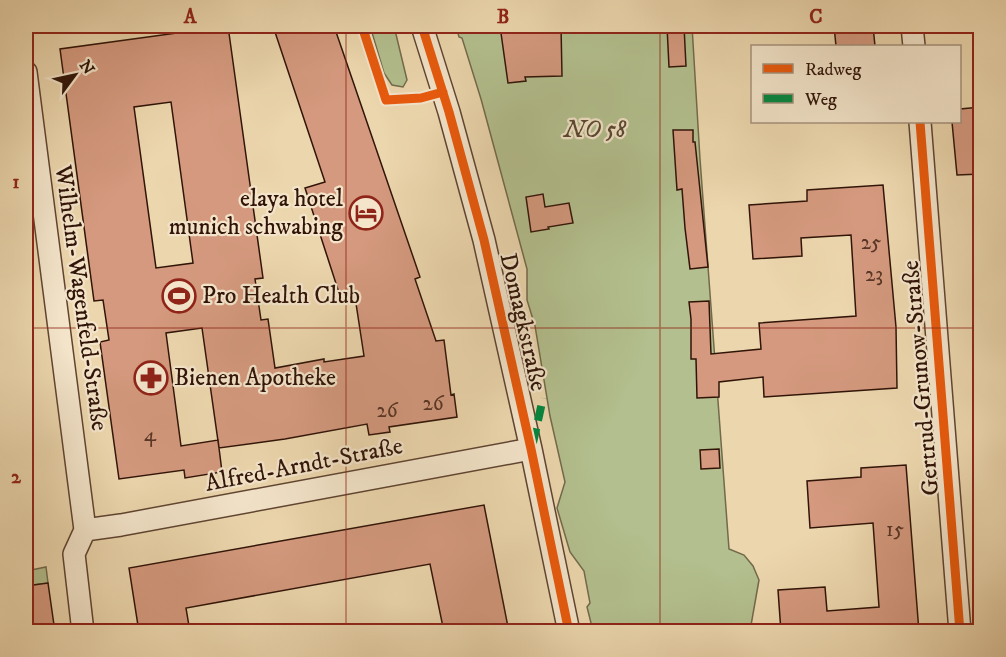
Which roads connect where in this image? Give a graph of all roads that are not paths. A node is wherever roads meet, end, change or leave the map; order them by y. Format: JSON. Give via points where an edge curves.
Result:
{"nodes":[{"id":1,"x":422,"y":26,"type":"edge"},
{"id":2,"x":912,"y":26,"type":"edge"},
{"id":3,"x":914,"y":45,"type":"edge"},
{"id":4,"x":26,"y":72,"type":"edge"},
{"id":5,"x":920,"y":123,"type":"edge"},
{"id":6,"x":531,"y":449,"type":"junction"},
{"id":7,"x":85,"y":531,"type":"junction"},
{"id":8,"x":82,"y":632,"type":"edge"},
{"id":9,"x":569,"y":632,"type":"edge"},
{"id":10,"x":960,"y":632,"type":"edge"}],
"edges":[{"from":1,"to":6,"type":"street","name":"Domagkstraße","via":[[484,240]]},
{"from":2,"to":3,"type":"street"},
{"from":4,"to":7,"type":"street","name":"Wilhelm-Wagenfeld-Straße"},
{"from":5,"to":10,"type":"street","name":"Gertrud-Grunow-Straße"},
{"from":6,"to":7,"type":"street","name":"Alfred-Arndt-Straße"},
{"from":6,"to":9,"type":"street","name":"Domagkstraße"},
{"from":7,"to":8,"type":"street","via":[[74,554]]}]}
